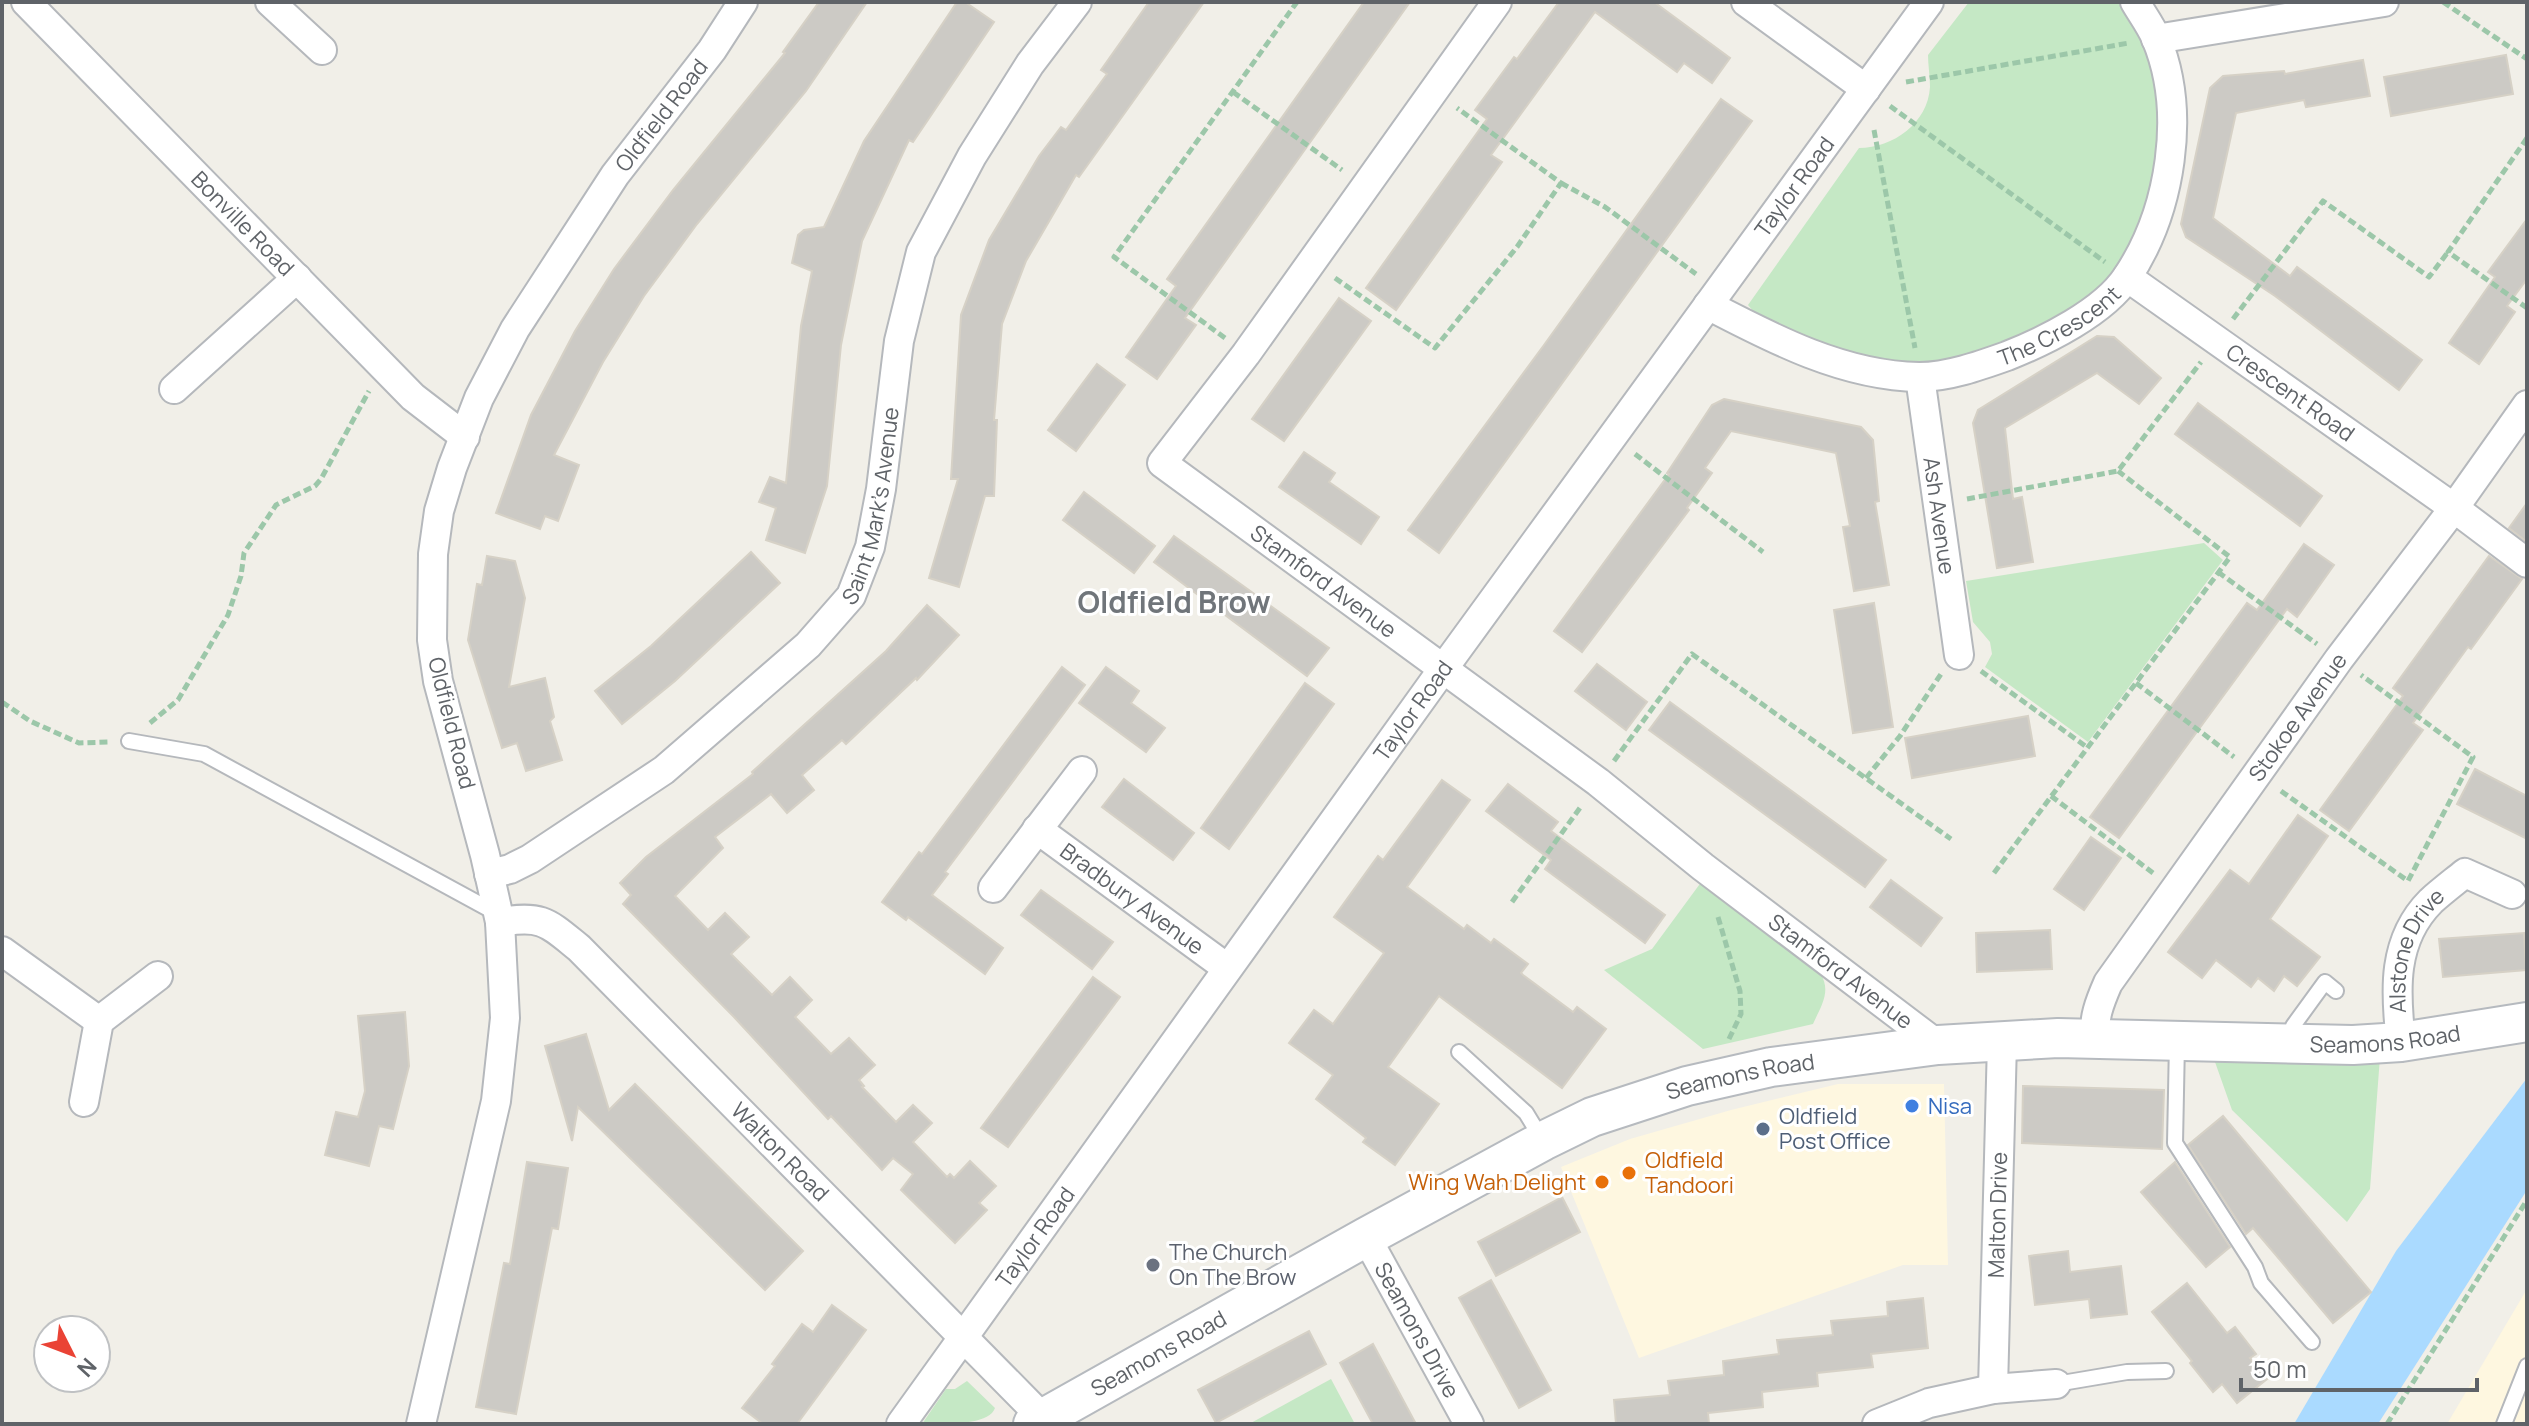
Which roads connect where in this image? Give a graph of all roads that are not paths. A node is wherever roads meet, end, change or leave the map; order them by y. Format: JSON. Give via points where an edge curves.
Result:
{"nodes":[{"id":1,"x":26,"y":2,"type":"edge"},
{"id":2,"x":270,"y":2,"type":"edge"},
{"id":3,"x":743,"y":2,"type":"edge"},
{"id":4,"x":1077,"y":2,"type":"edge"},
{"id":5,"x":1497,"y":2,"type":"edge"},
{"id":6,"x":1746,"y":2,"type":"edge"},
{"id":7,"x":1929,"y":2,"type":"edge"},
{"id":8,"x":2135,"y":2,"type":"edge"},
{"id":9,"x":2384,"y":2,"type":"edge"},
{"id":10,"x":2156,"y":39,"type":"junction"},
{"id":11,"x":322,"y":50,"type":"dead end"},
{"id":12,"x":1866,"y":89,"type":"junction"},
{"id":13,"x":2127,"y":277,"type":"junction"},
{"id":14,"x":297,"y":278,"type":"junction"},
{"id":15,"x":1714,"y":298,"type":"junction"},
{"id":16,"x":1920,"y":377,"type":"junction"},
{"id":17,"x":174,"y":389,"type":"dead end"},
{"id":18,"x":2527,"y":405,"type":"edge"},
{"id":19,"x":465,"y":437,"type":"junction"},
{"id":20,"x":2454,"y":508,"type":"junction"},
{"id":21,"x":2527,"y":563,"type":"edge"},
{"id":22,"x":1959,"y":655,"type":"road end"},
{"id":23,"x":1443,"y":669,"type":"junction"},
{"id":24,"x":129,"y":741,"type":"road end"},
{"id":25,"x":1082,"y":771,"type":"dead end"},
{"id":26,"x":1037,"y":829,"type":"junction"},
{"id":27,"x":489,"y":874,"type":"junction"},
{"id":28,"x":993,"y":888,"type":"dead end"},
{"id":29,"x":2512,"y":894,"type":"dead end"},
{"id":30,"x":499,"y":918,"type":"junction"},
{"id":31,"x":2,"y":951,"type":"edge"},
{"id":32,"x":1227,"y":968,"type":"junction"},
{"id":33,"x":158,"y":976,"type":"dead end"},
{"id":34,"x":2336,"y":991,"type":"dead end"},
{"id":35,"x":99,"y":1021,"type":"junction"},
{"id":36,"x":2527,"y":1022,"type":"edge"},
{"id":37,"x":2097,"y":1040,"type":"junction"},
{"id":38,"x":2002,"y":1042,"type":"junction"},
{"id":39,"x":2177,"y":1042,"type":"junction"},
{"id":40,"x":2401,"y":1042,"type":"junction"},
{"id":41,"x":2293,"y":1044,"type":"junction"},
{"id":42,"x":1938,"y":1045,"type":"junction"},
{"id":43,"x":1459,"y":1052,"type":"dead end"},
{"id":44,"x":84,"y":1102,"type":"dead end"},
{"id":45,"x":1543,"y":1141,"type":"junction"},
{"id":46,"x":1366,"y":1237,"type":"junction"},
{"id":47,"x":962,"y":1336,"type":"junction"},
{"id":48,"x":2312,"y":1342,"type":"dead end"},
{"id":49,"x":2527,"y":1366,"type":"edge"},
{"id":50,"x":2166,"y":1371,"type":"dead end"},
{"id":51,"x":2056,"y":1384,"type":"joint"},
{"id":52,"x":1993,"y":1389,"type":"junction"},
{"id":53,"x":1036,"y":1422,"type":"edge"},
{"id":54,"x":421,"y":1424,"type":"edge"},
{"id":55,"x":901,"y":1424,"type":"edge"},
{"id":56,"x":1469,"y":1424,"type":"edge"},
{"id":57,"x":1877,"y":1424,"type":"edge"},
{"id":58,"x":2504,"y":1424,"type":"edge"}],
"edges":[{"from":1,"to":14,"type":"street","name":"Bonville Road"},
{"from":2,"to":11,"type":"street"},
{"from":3,"to":19,"type":"street","name":"Oldfield Road","via":[[615,175],[523,317],[479,398]]},
{"from":4,"to":27,"type":"street","name":"Saint Mark's Avenue","via":[[972,156],[921,252],[899,341],[870,547],[851,596],[808,645],[664,770],[530,859]]},
{"from":5,"to":23,"type":"street","name":"Stamford Avenue","via":[[1162,463]]},
{"from":6,"to":12,"type":"street"},
{"from":7,"to":12,"type":"street","name":"Taylor Road"},
{"from":8,"to":10,"type":"street","name":"The Crescent"},
{"from":9,"to":10,"type":"street"},
{"from":10,"to":13,"type":"street","name":"The Crescent","via":[[2172,94],[2169,177],[2156,220]]},
{"from":12,"to":15,"type":"street","name":"Taylor Road"},
{"from":13,"to":16,"type":"street","name":"The Crescent","via":[[2077,320],[2029,347],[1982,365]]},
{"from":13,"to":20,"type":"street","name":"Crescent Road"},
{"from":14,"to":17,"type":"street"},
{"from":14,"to":19,"type":"street","name":"Bonville Road","via":[[413,397]]},
{"from":15,"to":16,"type":"street","name":"The Crescent","via":[[1807,352],[1867,373]]},
{"from":15,"to":23,"type":"street","name":"Taylor Road"},
{"from":16,"to":22,"type":"street","name":"Ash Avenue"},
{"from":18,"to":20,"type":"street","name":"Stokoe Avenue"},
{"from":19,"to":27,"type":"street","name":"Oldfield Road","via":[[439,511],[432,640]]},
{"from":20,"to":21,"type":"street","name":"Crescent Road"},
{"from":20,"to":37,"type":"street","name":"Stokoe Avenue","via":[[2339,659],[2108,983],[2099,1004]]},
{"from":23,"to":32,"type":"street","name":"Taylor Road"},
{"from":23,"to":42,"type":"street","name":"Stamford Avenue"},
{"from":24,"to":30,"type":"lane","via":[[204,754]]},
{"from":25,"to":26,"type":"street","name":"Bradbury Avenue"},
{"from":26,"to":28,"type":"street","name":"Bradbury Avenue"},
{"from":26,"to":32,"type":"street","name":"Bradbury Avenue"},
{"from":27,"to":30,"type":"street","name":"Oldfield Road"},
{"from":29,"to":40,"type":"street","name":"Alstone Drive","via":[[2456,869],[2430,902],[2399,956],[2395,996]]},
{"from":30,"to":47,"type":"street","name":"Walton Road","via":[[548,923],[579,948]]},
{"from":30,"to":54,"type":"street","name":"Oldfield Road","via":[[505,1018],[496,1101]]},
{"from":31,"to":35,"type":"street"},
{"from":32,"to":47,"type":"street","name":"Taylor Road"},
{"from":33,"to":35,"type":"street"},
{"from":34,"to":41,"type":"lane","via":[[2325,982],[2293,1026]]},
{"from":35,"to":44,"type":"street"},
{"from":36,"to":40,"type":"street","name":"Seamons Road"},
{"from":37,"to":38,"type":"street","name":"Seamons Road"},
{"from":37,"to":39,"type":"street","name":"Seamons Road"},
{"from":38,"to":42,"type":"street","name":"Seamons Road"},
{"from":38,"to":52,"type":"street","name":"Malton Drive"},
{"from":39,"to":41,"type":"street","name":"Seamons Road"},
{"from":39,"to":48,"type":"lane","via":[[2175,1143],[2261,1283]]},
{"from":40,"to":41,"type":"street","name":"Seamons Road"},
{"from":42,"to":45,"type":"street","name":"Seamons Road","via":[[1771,1067],[1687,1086],[1592,1117]]},
{"from":43,"to":45,"type":"lane","via":[[1526,1113]]},
{"from":45,"to":46,"type":"street","name":"Seamons Road"},
{"from":46,"to":53,"type":"street","name":"Seamons Road"},
{"from":46,"to":56,"type":"street","name":"Seamons Drive"},
{"from":47,"to":53,"type":"street","name":"Walton Road","via":[[1031,1406]]},
{"from":47,"to":55,"type":"street","name":"Taylor Road"},
{"from":49,"to":58,"type":"lane"},
{"from":50,"to":51,"type":"lane"},
{"from":51,"to":52,"type":"street"},
{"from":52,"to":57,"type":"street","via":[[1929,1403]]}]}
